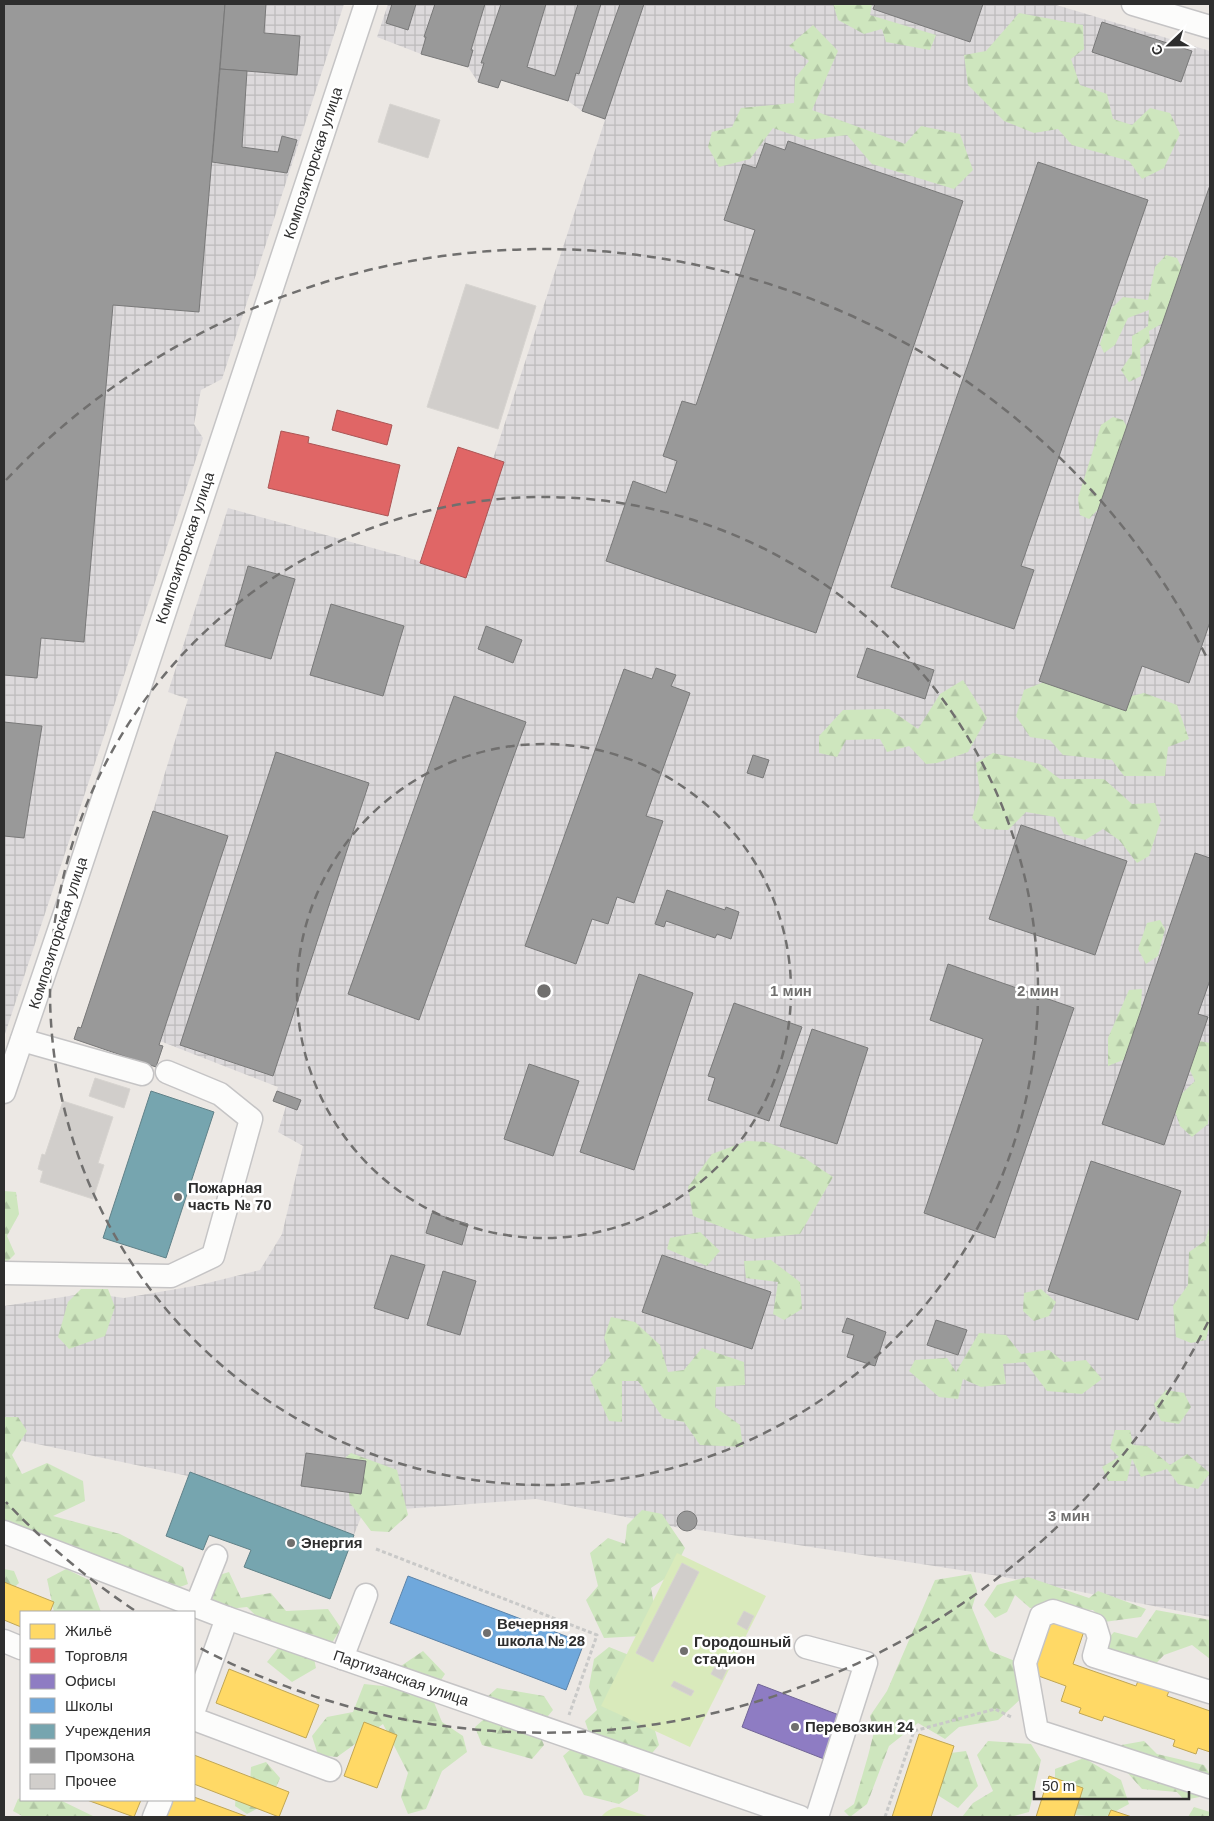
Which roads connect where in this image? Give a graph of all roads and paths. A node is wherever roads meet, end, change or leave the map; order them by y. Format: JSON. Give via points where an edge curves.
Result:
{"nodes":[{"id":1,"x":366,"y":4,"type":"edge"},
{"id":2,"x":1134,"y":4,"type":"edge"},
{"id":3,"x":1210,"y":27,"type":"edge"},
{"id":4,"x":22,"y":1040,"type":"junction"},
{"id":5,"x":167,"y":1072,"type":"dead end"},
{"id":6,"x":142,"y":1074,"type":"dead end"},
{"id":7,"x":4,"y":1092,"type":"edge"},
{"id":8,"x":4,"y":1273,"type":"edge"},
{"id":9,"x":4,"y":1532,"type":"edge"},
{"id":10,"x":376,"y":1549,"type":"dead end"},
{"id":11,"x":216,"y":1556,"type":"dead end"},
{"id":12,"x":366,"y":1595,"type":"dead end"},
{"id":13,"x":196,"y":1606,"type":"junction"},
{"id":14,"x":227,"y":1618,"type":"junction"},
{"id":15,"x":4,"y":1641,"type":"edge"},
{"id":16,"x":806,"y":1647,"type":"dead end"},
{"id":17,"x":20,"y":1648,"type":"edge"},
{"id":18,"x":342,"y":1658,"type":"junction"},
{"id":19,"x":1210,"y":1692,"type":"edge"},
{"id":20,"x":195,"y":1707,"type":"edge"},
{"id":21,"x":195,"y":1719,"type":"edge"},
{"id":22,"x":1037,"y":1730,"type":"junction"},
{"id":23,"x":562,"y":1735,"type":"junction"},
{"id":24,"x":330,"y":1770,"type":"dead end"},
{"id":25,"x":1210,"y":1787,"type":"edge"},
{"id":26,"x":160,"y":1801,"type":"edge"},
{"id":27,"x":154,"y":1817,"type":"edge"},
{"id":28,"x":800,"y":1817,"type":"edge"},
{"id":29,"x":817,"y":1817,"type":"edge"},
{"id":30,"x":885,"y":1817,"type":"edge"}],
"edges":[{"from":1,"to":4,"type":"street","name":"Композиторская улица"},
{"from":2,"to":3,"type":"street"},
{"from":4,"to":6,"type":"street"},
{"from":4,"to":7,"type":"street","name":"Композиторская улица"},
{"from":5,"to":8,"type":"street","via":[[220,1094],[251,1119],[213,1256],[171,1276]]},
{"from":9,"to":13,"type":"street","name":"Партизанская улица"},
{"from":10,"to":23,"type":"path","via":[[597,1635]]},
{"from":11,"to":13,"type":"street"},
{"from":12,"to":18,"type":"street"},
{"from":13,"to":14,"type":"street","name":"Партизанская улица"},
{"from":14,"to":18,"type":"street","name":"Партизанская улица"},
{"from":14,"to":20,"type":"street"},
{"from":15,"to":17,"type":"street"},
{"from":16,"to":29,"type":"street","via":[[866,1663]]},
{"from":18,"to":23,"type":"street","name":"Партизанская улица"},
{"from":19,"to":22,"type":"street","via":[[1094,1656],[1099,1638],[1095,1625],[1053,1611],[1040,1616],[1025,1663]]},
{"from":21,"to":24,"type":"street"},
{"from":22,"to":25,"type":"street"},
{"from":22,"to":30,"type":"path","via":[[995,1709],[914,1731]]},
{"from":23,"to":28,"type":"street","name":"Партизанская улица"},
{"from":26,"to":27,"type":"street"}]}
